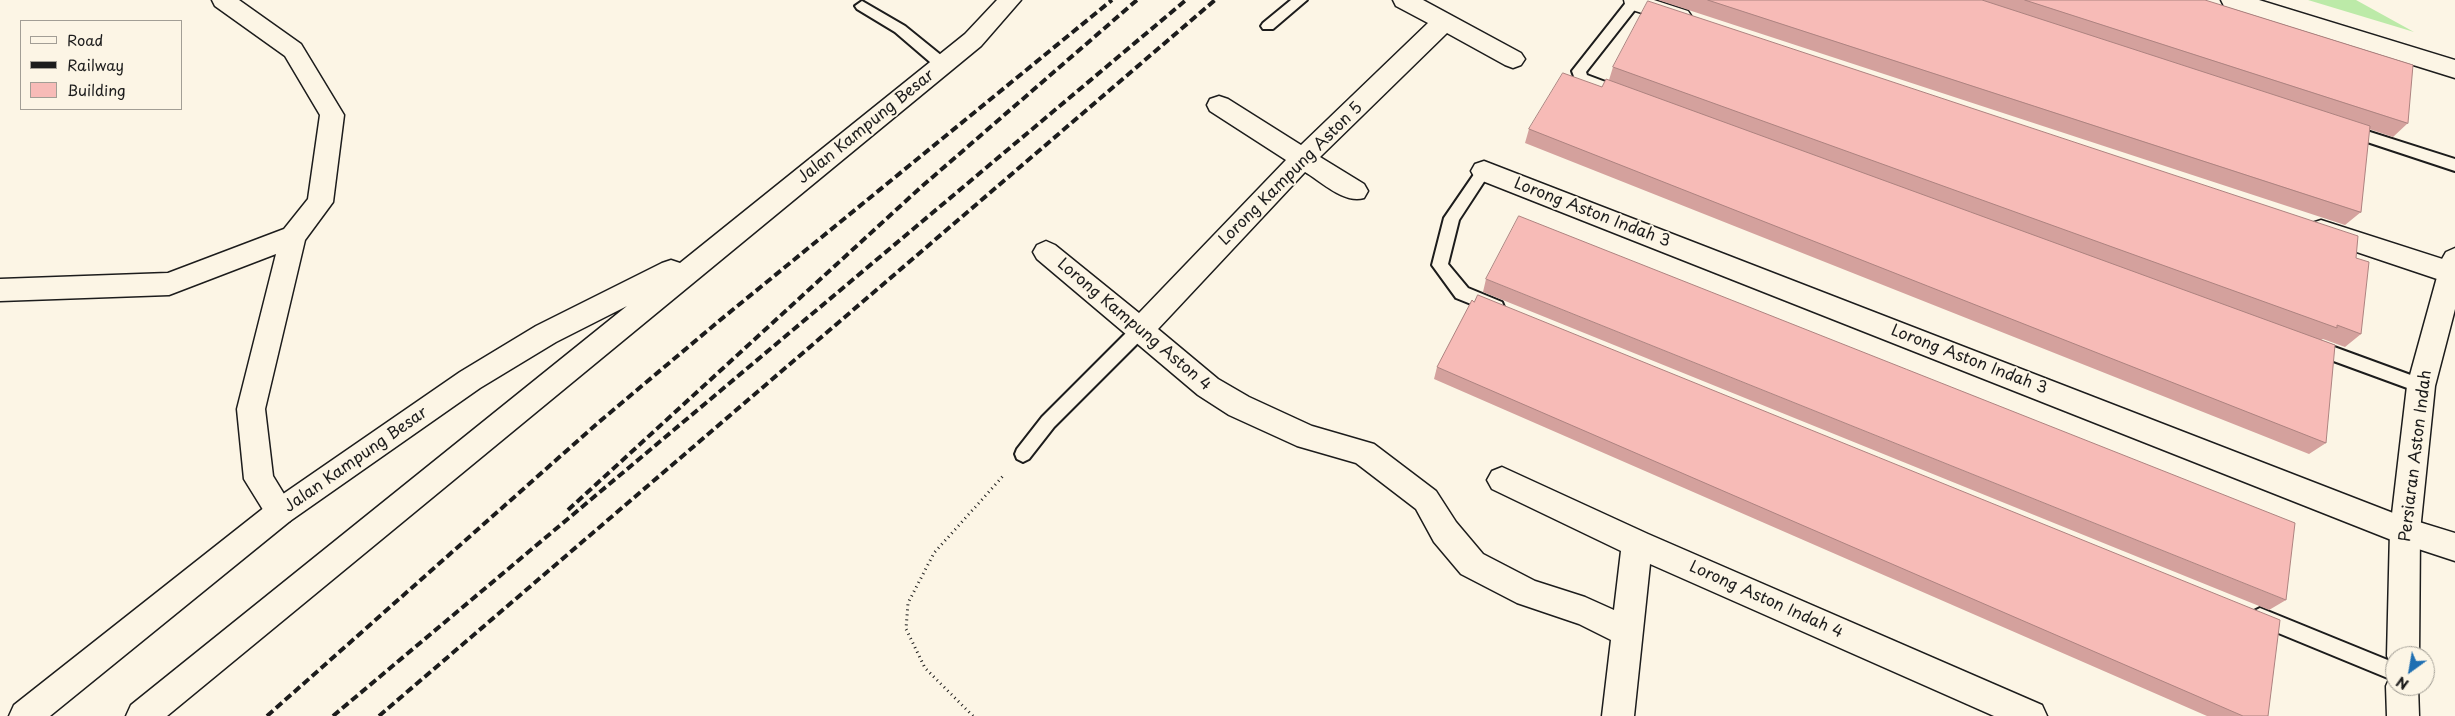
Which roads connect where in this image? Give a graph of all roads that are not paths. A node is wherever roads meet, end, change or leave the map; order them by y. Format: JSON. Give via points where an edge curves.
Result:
{"nodes":[{"id":1,"x":223,"y":0,"type":"edge"},
{"id":2,"x":1010,"y":0,"type":"edge"},
{"id":3,"x":1300,"y":0,"type":"edge"},
{"id":4,"x":1404,"y":0,"type":"edge"},
{"id":5,"x":2232,"y":0,"type":"edge"},
{"id":6,"x":1634,"y":2,"type":"joint"},
{"id":7,"x":862,"y":6,"type":"dead end"},
{"id":8,"x":1444,"y":22,"type":"junction"},
{"id":9,"x":1700,"y":24,"type":"edge"},
{"id":10,"x":1268,"y":26,"type":"dead end"},
{"id":11,"x":1513,"y":59,"type":"dead end"},
{"id":12,"x":942,"y":64,"type":"junction"},
{"id":13,"x":2455,"y":69,"type":"edge"},
{"id":14,"x":1637,"y":99,"type":"edge"},
{"id":15,"x":1219,"y":105,"type":"dead end"},
{"id":16,"x":2333,"y":125,"type":"edge"},
{"id":17,"x":1302,"y":159,"type":"junction"},
{"id":18,"x":2455,"y":165,"type":"edge"},
{"id":19,"x":1484,"y":171,"type":"joint"},
{"id":20,"x":1356,"y":192,"type":"dead end"},
{"id":21,"x":2301,"y":223,"type":"edge"},
{"id":22,"x":293,"y":236,"type":"junction"},
{"id":23,"x":717,"y":248,"type":"junction"},
{"id":24,"x":1046,"y":252,"type":"dead end"},
{"id":25,"x":2454,"y":269,"type":"edge"},
{"id":26,"x":0,"y":290,"type":"edge"},
{"id":27,"x":1508,"y":312,"type":"edge"},
{"id":28,"x":1141,"y":329,"type":"junction"},
{"id":29,"x":2300,"y":341,"type":"edge"},
{"id":30,"x":2421,"y":386,"type":"junction"},
{"id":31,"x":1022,"y":454,"type":"road end"},
{"id":32,"x":1502,"y":480,"type":"dead end"},
{"id":33,"x":280,"y":512,"type":"junction"},
{"id":34,"x":2405,"y":531,"type":"junction"},
{"id":35,"x":1637,"y":544,"type":"junction"},
{"id":36,"x":2455,"y":546,"type":"edge"},
{"id":37,"x":2247,"y":612,"type":"edge"},
{"id":38,"x":1628,"y":632,"type":"junction"},
{"id":39,"x":2403,"y":646,"type":"edge"},
{"id":40,"x":2385,"y":668,"type":"edge"},
{"id":41,"x":2402,"y":696,"type":"edge"},
{"id":42,"x":25,"y":716,"type":"edge"},
{"id":43,"x":142,"y":716,"type":"edge"},
{"id":44,"x":1618,"y":716,"type":"edge"},
{"id":45,"x":2031,"y":716,"type":"edge"},
{"id":46,"x":2403,"y":716,"type":"edge"}],
"edges":[{"from":1,"to":22,"type":"street","via":[[293,50],[332,115],[320,202]]},
{"from":2,"to":12,"type":"street","name":"Jalan Kampung Besar","via":[[973,40]]},
{"from":3,"to":10,"type":"lane"},
{"from":4,"to":8,"type":"street"},
{"from":5,"to":13,"type":"street"},
{"from":6,"to":9,"type":"street"},
{"from":6,"to":14,"type":"lane","via":[[1579,71],[1581,78]]},
{"from":7,"to":12,"type":"lane","via":[[900,29]]},
{"from":8,"to":11,"type":"street"},
{"from":8,"to":17,"type":"street","name":"Lorong Kampung Aston 5"},
{"from":12,"to":23,"type":"street","name":"Jalan Kampung Besar"},
{"from":15,"to":17,"type":"street"},
{"from":16,"to":18,"type":"lane"},
{"from":17,"to":20,"type":"street"},
{"from":17,"to":28,"type":"street","name":"Lorong Kampung Aston 5"},
{"from":19,"to":27,"type":"lane","via":[[1452,218],[1440,265],[1462,293]]},
{"from":19,"to":34,"type":"street","name":"Lorong Aston Indah 3"},
{"from":21,"to":25,"type":"street"},
{"from":22,"to":26,"type":"street","via":[[169,284]]},
{"from":22,"to":33,"type":"street","via":[[251,409],[258,478]]},
{"from":23,"to":33,"type":"street","name":"Jalan Kampung Besar","via":[[546,334],[470,380]]},
{"from":23,"to":43,"type":"street","name":"Jalan Kampung Besar"},
{"from":24,"to":28,"type":"street","name":"Lorong Kampung Aston 4"},
{"from":25,"to":30,"type":"street","name":"Persiaran Aston Indah"},
{"from":28,"to":31,"type":"lane","via":[[1048,422]]},
{"from":28,"to":38,"type":"street","name":"Lorong Kampung Aston 4","via":[[1208,388],[1239,406],[1307,437],[1364,453],[1426,500],[1445,532],[1472,564],[1528,593],[1585,612]]},
{"from":29,"to":30,"type":"lane"},
{"from":30,"to":34,"type":"street","name":"Persiaran Aston Indah"},
{"from":32,"to":35,"type":"street","name":"Lorong Aston Indah 4"},
{"from":33,"to":42,"type":"street","name":"Jalan Kampung Besar"},
{"from":34,"to":36,"type":"street","name":"Lorong Aston Indah 3"},
{"from":34,"to":39,"type":"street","name":"Persiaran Aston Indah"},
{"from":35,"to":38,"type":"street"},
{"from":35,"to":45,"type":"street","name":"Lorong Aston Indah 4"},
{"from":37,"to":40,"type":"lane"},
{"from":38,"to":44,"type":"street"},
{"from":41,"to":46,"type":"street"}]}
